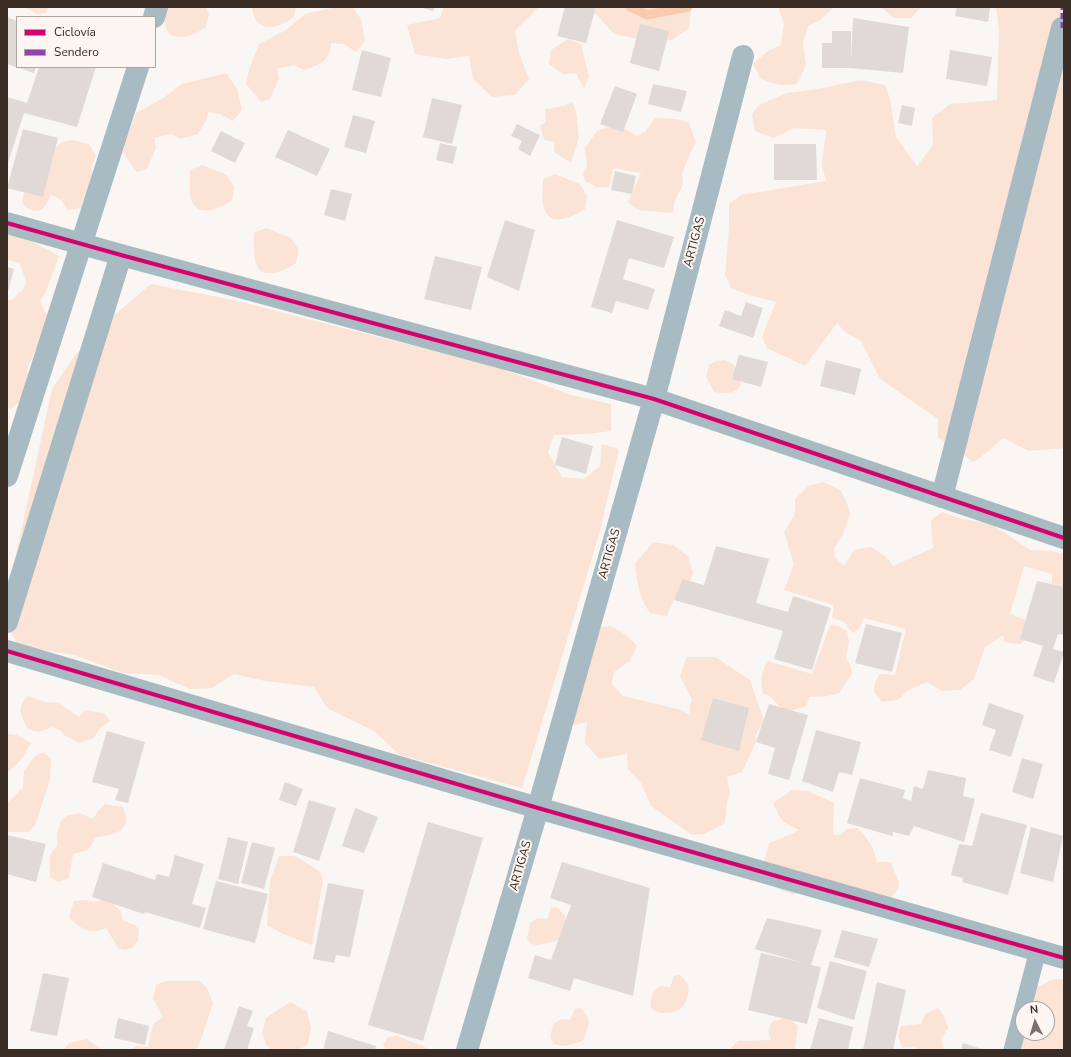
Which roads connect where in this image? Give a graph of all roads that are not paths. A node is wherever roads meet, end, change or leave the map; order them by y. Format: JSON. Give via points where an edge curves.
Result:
{"nodes":[{"id":1,"x":1064,"y":28,"type":"edge"},
{"id":2,"x":743,"y":56,"type":"dead end"},
{"id":3,"x":138,"y":68,"type":"edge"},
{"id":4,"x":7,"y":223,"type":"edge"},
{"id":5,"x":81,"y":244,"type":"junction"},
{"id":6,"x":121,"y":255,"type":"junction"},
{"id":7,"x":654,"y":398,"type":"junction"},
{"id":8,"x":7,"y":476,"type":"edge"},
{"id":9,"x":942,"y":497,"type":"junction"},
{"id":10,"x":1064,"y":538,"type":"edge"},
{"id":11,"x":7,"y":622,"type":"edge"},
{"id":12,"x":7,"y":651,"type":"edge"},
{"id":13,"x":538,"y":808,"type":"junction"},
{"id":14,"x":1038,"y":950,"type":"junction"},
{"id":15,"x":1064,"y":958,"type":"edge"},
{"id":16,"x":468,"y":1050,"type":"edge"},
{"id":17,"x":1012,"y":1050,"type":"edge"}],
"edges":[{"from":1,"to":9,"type":"street"},
{"from":2,"to":7,"type":"street","name":"ARTIGAS"},
{"from":3,"to":5,"type":"street"},
{"from":4,"to":5,"type":"street"},
{"from":5,"to":6,"type":"street"},
{"from":5,"to":8,"type":"street"},
{"from":6,"to":7,"type":"street"},
{"from":6,"to":11,"type":"street"},
{"from":7,"to":9,"type":"street"},
{"from":7,"to":13,"type":"street","name":"ARTIGAS"},
{"from":9,"to":10,"type":"street"},
{"from":12,"to":13,"type":"street"},
{"from":13,"to":14,"type":"street"},
{"from":13,"to":16,"type":"street","name":"ARTIGAS"},
{"from":14,"to":15,"type":"street"},
{"from":14,"to":17,"type":"lane"}]}
